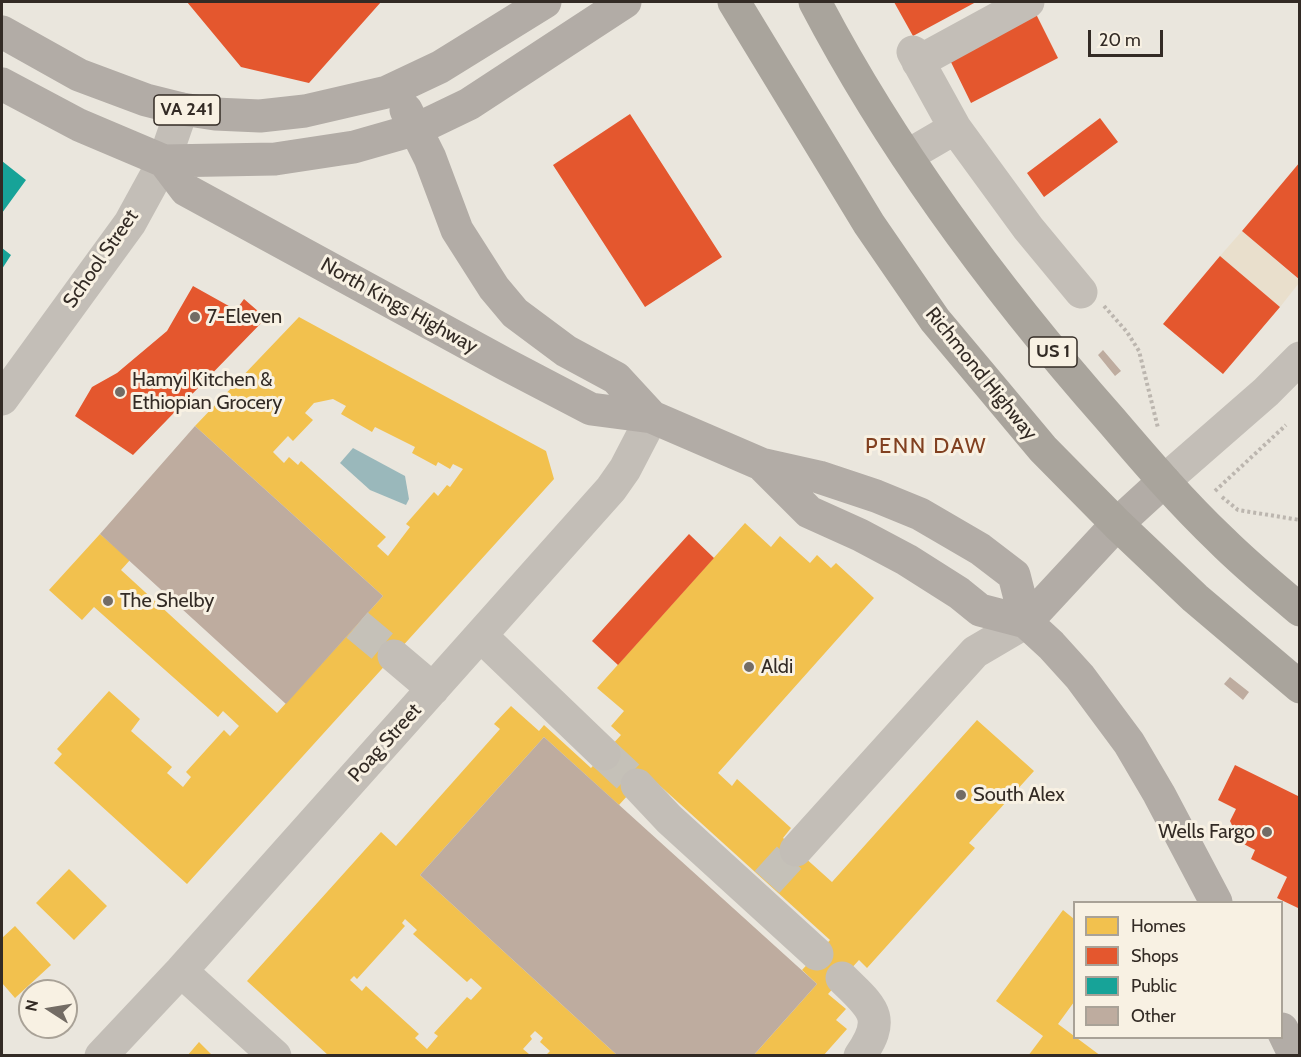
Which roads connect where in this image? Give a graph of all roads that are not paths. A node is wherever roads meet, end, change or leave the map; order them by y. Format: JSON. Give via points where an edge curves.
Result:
{"nodes":[{"id":1,"x":545,"y":2,"type":"edge"},
{"id":2,"x":625,"y":2,"type":"edge"},
{"id":3,"x":734,"y":2,"type":"edge"},
{"id":4,"x":815,"y":2,"type":"edge"},
{"id":5,"x":1028,"y":2,"type":"edge"},
{"id":6,"x":2,"y":32,"type":"edge"},
{"id":7,"x":2,"y":84,"type":"edge"},
{"id":8,"x":387,"y":92,"type":"junction"},
{"id":9,"x":182,"y":109,"type":"junction"},
{"id":10,"x":955,"y":128,"type":"junction"},
{"id":11,"x":417,"y":129,"type":"junction"},
{"id":12,"x":907,"y":156,"type":"junction"},
{"id":13,"x":164,"y":161,"type":"junction"},
{"id":14,"x":1091,"y":297,"type":"road end"},
{"id":15,"x":1299,"y":358,"type":"edge"},
{"id":16,"x":2,"y":399,"type":"edge"},
{"id":17,"x":652,"y":417,"type":"junction"},
{"id":18,"x":761,"y":464,"type":"junction"},
{"id":19,"x":1164,"y":481,"type":"junction"},
{"id":20,"x":1117,"y":524,"type":"junction"},
{"id":21,"x":1299,"y":610,"type":"edge"},
{"id":22,"x":1026,"y":622,"type":"junction"},
{"id":23,"x":481,"y":636,"type":"junction"},
{"id":24,"x":394,"y":656,"type":"tunnel mouth"},
{"id":25,"x":1299,"y":687,"type":"edge"},
{"id":26,"x":433,"y":689,"type":"junction"},
{"id":27,"x":586,"y":745,"type":"tunnel mouth"},
{"id":28,"x":637,"y":785,"type":"tunnel mouth"},
{"id":29,"x":796,"y":850,"type":"tunnel mouth"},
{"id":30,"x":1215,"y":901,"type":"edge"},
{"id":31,"x":817,"y":954,"type":"dead end"},
{"id":32,"x":181,"y":971,"type":"junction"},
{"id":33,"x":842,"y":978,"type":"dead end"},
{"id":34,"x":1283,"y":1033,"type":"edge"},
{"id":35,"x":101,"y":1056,"type":"edge"},
{"id":36,"x":275,"y":1056,"type":"edge"},
{"id":37,"x":860,"y":1056,"type":"edge"},
{"id":38,"x":1295,"y":1056,"type":"edge"}],
"edges":[{"from":1,"to":8,"type":"main road","number":"VA 241","via":[[440,67]]},
{"from":2,"to":11,"type":"main road","name":"North Kings Highway","via":[[469,104]]},
{"from":3,"to":20,"type":"highway","name":"Richmond Highway","via":[[869,224],[935,320],[1043,449]]},
{"from":4,"to":12,"type":"highway","number":"US 1"},
{"from":5,"to":10,"type":"street","via":[[915,57]]},
{"from":6,"to":9,"type":"main road","number":"VA 241","via":[[80,75]]},
{"from":7,"to":13,"type":"main road","name":"North Kings Highway","via":[[79,125]]},
{"from":8,"to":9,"type":"main road","number":"VA 241","via":[[305,111],[260,116]]},
{"from":8,"to":11,"type":"main road","name":"North Kings Highway","via":[[407,111]]},
{"from":9,"to":13,"type":"street","name":"School Street"},
{"from":10,"to":12,"type":"street"},
{"from":10,"to":14,"type":"street","via":[[1028,228]]},
{"from":11,"to":13,"type":"main road","name":"North Kings Highway","via":[[354,147],[275,159]]},
{"from":11,"to":17,"type":"main road","name":"North Kings Highway","via":[[457,230],[515,314],[566,351],[616,378]]},
{"from":12,"to":19,"type":"highway","number":"US 1","via":[[948,219],[1044,342]]},
{"from":13,"to":16,"type":"street","name":"School Street","via":[[130,223]]},
{"from":13,"to":17,"type":"main road","name":"North Kings Highway","via":[[186,190],[505,364],[591,409]]},
{"from":15,"to":19,"type":"street"},
{"from":17,"to":18,"type":"main road","name":"North Kings Highway"},
{"from":17,"to":23,"type":"street","name":"Poag Street","via":[[611,489]]},
{"from":18,"to":22,"type":"main road","name":"North Kings Highway","via":[[809,512],[907,560],[980,610]]},
{"from":18,"to":22,"type":"main road","name":"North Kings Highway","via":[[819,477],[920,514],[980,549],[1014,575]]},
{"from":19,"to":20,"type":"main road"},
{"from":19,"to":21,"type":"highway","number":"US 1","via":[[1221,540]]},
{"from":20,"to":22,"type":"main road"},
{"from":20,"to":25,"type":"highway","name":"Richmond Highway","via":[[1202,605]]},
{"from":22,"to":29,"type":"street","via":[[975,652]]},
{"from":22,"to":30,"type":"main road","via":[[1080,677],[1129,743]]},
{"from":23,"to":26,"type":"street","name":"Poag Street"},
{"from":23,"to":27,"type":"street"},
{"from":24,"to":26,"type":"street"},
{"from":26,"to":32,"type":"street","name":"Poag Street"},
{"from":28,"to":31,"type":"street"},
{"from":32,"to":35,"type":"street","name":"Poag Street"},
{"from":32,"to":36,"type":"street"},
{"from":33,"to":37,"type":"street","via":[[867,1003],[874,1016],[874,1032]]},
{"from":34,"to":38,"type":"main road"}]}
